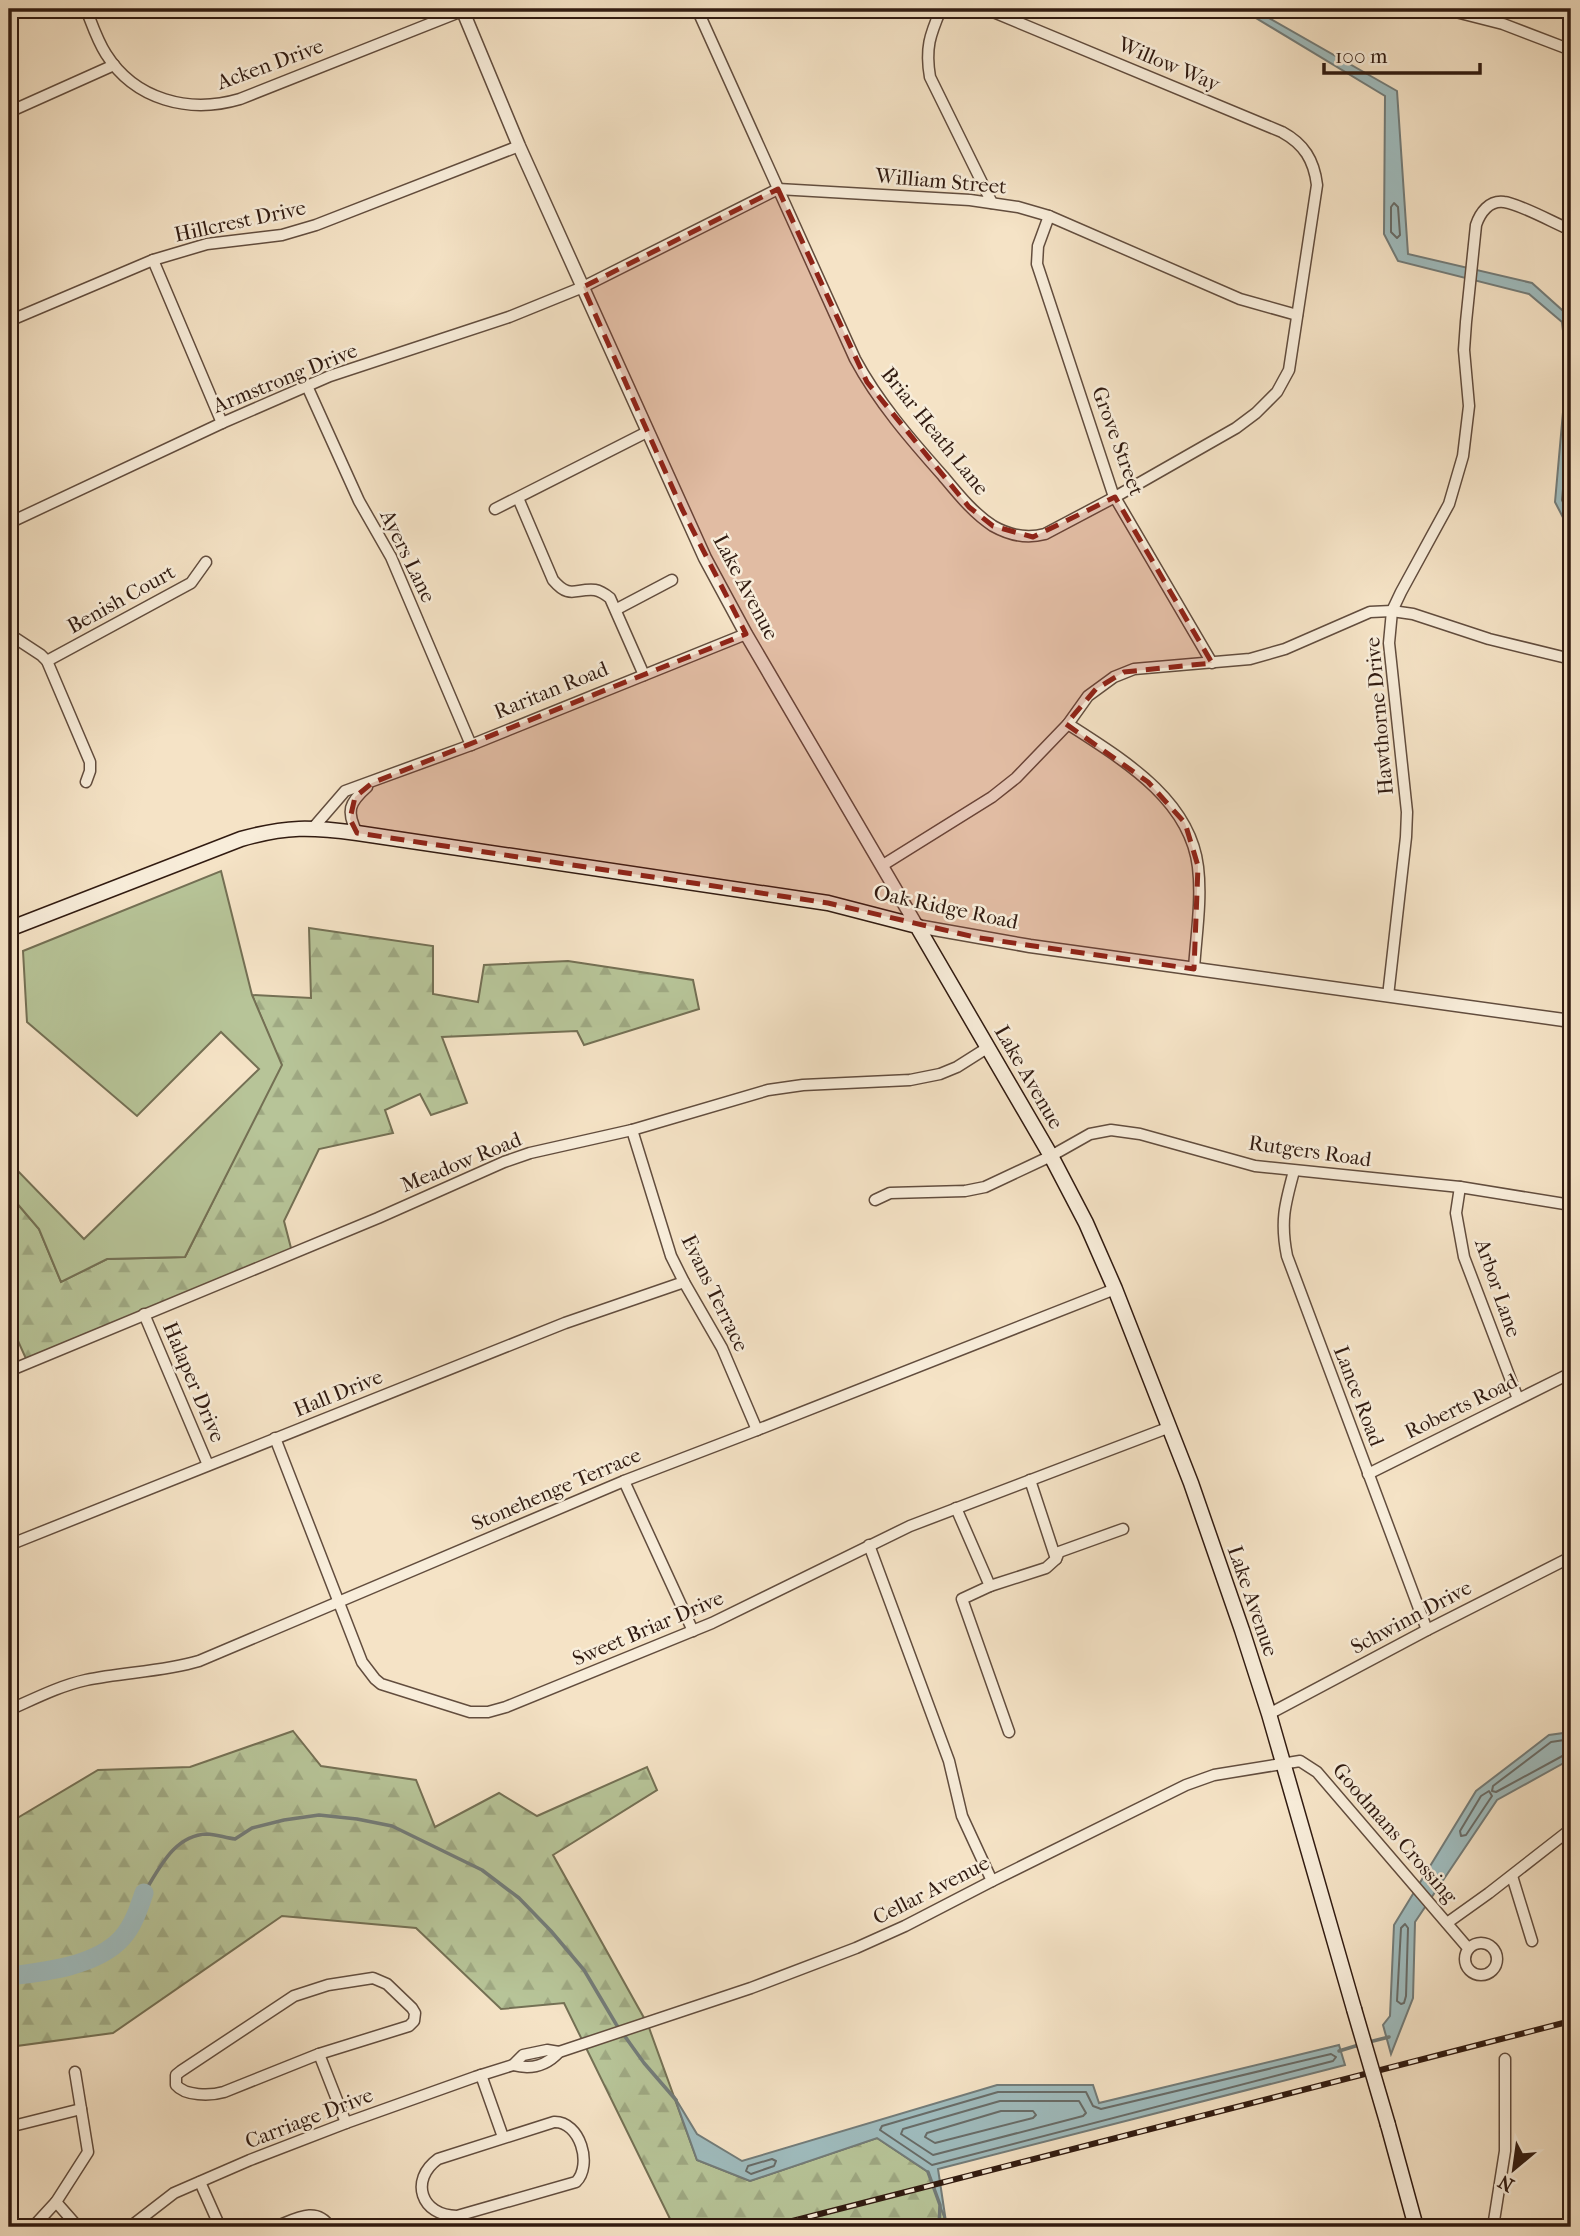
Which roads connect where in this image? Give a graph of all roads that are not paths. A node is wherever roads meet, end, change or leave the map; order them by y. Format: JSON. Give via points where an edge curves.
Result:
{"nodes":[{"id":1,"x":86,"y":9,"type":"edge"},
{"id":2,"x":697,"y":9,"type":"edge"},
{"id":3,"x":941,"y":9,"type":"edge"},
{"id":4,"x":986,"y":9,"type":"edge"},
{"id":5,"x":1444,"y":9,"type":"edge"},
{"id":6,"x":462,"y":10,"type":"edge"},
{"id":7,"x":1571,"y":50,"type":"edge"},
{"id":8,"x":114,"y":65,"type":"junction"},
{"id":9,"x":9,"y":112,"type":"edge"},
{"id":10,"x":519,"y":146,"type":"junction"},
{"id":11,"x":1316,"y":176,"type":"joint"},
{"id":12,"x":778,"y":189,"type":"junction"},
{"id":13,"x":992,"y":203,"type":"junction"},
{"id":14,"x":1049,"y":216,"type":"junction"},
{"id":15,"x":1571,"y":230,"type":"edge"},
{"id":16,"x":153,"y":260,"type":"junction"},
{"id":17,"x":583,"y":287,"type":"junction"},
{"id":18,"x":1297,"y":315,"type":"junction"},
{"id":19,"x":9,"y":321,"type":"edge"},
{"id":20,"x":307,"y":386,"type":"junction"},
{"id":21,"x":222,"y":423,"type":"junction"},
{"id":22,"x":647,"y":432,"type":"junction"},
{"id":23,"x":1115,"y":497,"type":"junction"},
{"id":24,"x":518,"y":498,"type":"junction"},
{"id":25,"x":495,"y":509,"type":"dead end"},
{"id":26,"x":9,"y":523,"type":"edge"},
{"id":27,"x":206,"y":562,"type":"dead end"},
{"id":28,"x":672,"y":580,"type":"dead end"},
{"id":29,"x":617,"y":609,"type":"junction"},
{"id":30,"x":1392,"y":611,"type":"junction"},
{"id":31,"x":9,"y":634,"type":"edge"},
{"id":32,"x":746,"y":634,"type":"junction"},
{"id":33,"x":1571,"y":659,"type":"edge"},
{"id":34,"x":47,"y":661,"type":"junction"},
{"id":35,"x":1212,"y":663,"type":"junction"},
{"id":36,"x":644,"y":675,"type":"junction"},
{"id":37,"x":1068,"y":724,"type":"junction"},
{"id":38,"x":471,"y":745,"type":"junction"},
{"id":39,"x":86,"y":782,"type":"dead end"},
{"id":40,"x":372,"y":783,"type":"junction"},
{"id":41,"x":313,"y":828,"type":"junction"},
{"id":42,"x":357,"y":832,"type":"junction"},
{"id":43,"x":883,"y":865,"type":"junction"},
{"id":44,"x":917,"y":926,"type":"junction"},
{"id":45,"x":9,"y":929,"type":"edge"},
{"id":46,"x":1194,"y":969,"type":"junction"},
{"id":47,"x":1388,"y":996,"type":"junction"},
{"id":48,"x":1571,"y":1018,"type":"edge"},
{"id":49,"x":987,"y":1048,"type":"junction"},
{"id":50,"x":632,"y":1130,"type":"junction"},
{"id":51,"x":1051,"y":1156,"type":"junction"},
{"id":52,"x":1294,"y":1171,"type":"junction"},
{"id":53,"x":1460,"y":1187,"type":"junction"},
{"id":54,"x":875,"y":1200,"type":"dead end"},
{"id":55,"x":1571,"y":1205,"type":"edge"},
{"id":56,"x":684,"y":1282,"type":"junction"},
{"id":57,"x":1115,"y":1289,"type":"junction"},
{"id":58,"x":144,"y":1314,"type":"junction"},
{"id":59,"x":9,"y":1371,"type":"edge"},
{"id":60,"x":1571,"y":1373,"type":"edge"},
{"id":61,"x":1518,"y":1399,"type":"junction"},
{"id":62,"x":1170,"y":1427,"type":"junction"},
{"id":63,"x":757,"y":1430,"type":"junction"},
{"id":64,"x":275,"y":1438,"type":"junction"},
{"id":65,"x":208,"y":1465,"type":"junction"},
{"id":66,"x":1368,"y":1474,"type":"junction"},
{"id":67,"x":1030,"y":1480,"type":"junction"},
{"id":68,"x":624,"y":1481,"type":"junction"},
{"id":69,"x":956,"y":1508,"type":"junction"},
{"id":70,"x":1124,"y":1529,"type":"dead end"},
{"id":71,"x":9,"y":1545,"type":"edge"},
{"id":72,"x":869,"y":1545,"type":"junction"},
{"id":73,"x":1571,"y":1557,"type":"edge"},
{"id":74,"x":1056,"y":1559,"type":"junction"},
{"id":75,"x":990,"y":1586,"type":"junction"},
{"id":76,"x":339,"y":1602,"type":"junction"},
{"id":77,"x":1427,"y":1630,"type":"junction"},
{"id":78,"x":693,"y":1631,"type":"junction"},
{"id":79,"x":9,"y":1710,"type":"edge"},
{"id":80,"x":1269,"y":1714,"type":"junction"},
{"id":81,"x":1009,"y":1732,"type":"dead end"},
{"id":82,"x":1283,"y":1764,"type":"junction"},
{"id":83,"x":1571,"y":1829,"type":"edge"},
{"id":84,"x":1512,"y":1876,"type":"junction"},
{"id":85,"x":992,"y":1881,"type":"junction"},
{"id":86,"x":1447,"y":1923,"type":"junction"},
{"id":87,"x":1532,"y":1941,"type":"dead end"},
{"id":88,"x":1468,"y":1948,"type":"dead end"},
{"id":89,"x":592,"y":2041,"type":"joint"},
{"id":90,"x":319,"y":2054,"type":"junction"},
{"id":91,"x":1505,"y":2059,"type":"dead end"},
{"id":92,"x":75,"y":2072,"type":"dead end"},
{"id":93,"x":481,"y":2075,"type":"junction"},
{"id":94,"x":81,"y":2109,"type":"junction"},
{"id":95,"x":346,"y":2123,"type":"junction"},
{"id":96,"x":9,"y":2127,"type":"edge"},
{"id":97,"x":503,"y":2137,"type":"junction"},
{"id":98,"x":200,"y":2182,"type":"junction"},
{"id":99,"x":55,"y":2202,"type":"junction"},
{"id":100,"x":33,"y":2227,"type":"edge"},
{"id":101,"x":78,"y":2227,"type":"edge"},
{"id":102,"x":130,"y":2227,"type":"edge"},
{"id":103,"x":220,"y":2227,"type":"edge"},
{"id":104,"x":275,"y":2227,"type":"edge"},
{"id":105,"x":330,"y":2227,"type":"edge"},
{"id":106,"x":1416,"y":2227,"type":"edge"},
{"id":107,"x":1493,"y":2227,"type":"edge"}],
"edges":[{"from":1,"to":8,"type":"street","name":"Acken Drive"},
{"from":2,"to":12,"type":"street","name":"Briar Heath Lane"},
{"from":3,"to":13,"type":"street","via":[[926,56],[930,77]]},
{"from":4,"to":11,"type":"street","name":"Willow Way","via":[[1282,132],[1302,146]]},
{"from":5,"to":7,"type":"street","via":[[1503,24]]},
{"from":6,"to":8,"type":"street","name":"Acken Drive","via":[[240,99],[217,104],[194,106],[159,98],[138,87]]},
{"from":6,"to":10,"type":"street","name":"Lake Avenue"},
{"from":8,"to":9,"type":"street"},
{"from":10,"to":16,"type":"street","name":"Hillcrest Drive","via":[[316,225],[282,235],[207,244]]},
{"from":10,"to":17,"type":"street","name":"Lake Avenue"},
{"from":11,"to":18,"type":"street","name":"Briar Heath Lane"},
{"from":12,"to":13,"type":"street","name":"William Street"},
{"from":12,"to":17,"type":"street","name":"William Street"},
{"from":12,"to":23,"type":"street","name":"Briar Heath Lane","via":[[867,382],[969,507],[993,526],[1033,537]]},
{"from":13,"to":14,"type":"street","name":"William Street"},
{"from":14,"to":18,"type":"street","name":"William Street","via":[[1240,299]]},
{"from":14,"to":23,"type":"street","name":"Grove Street","via":[[1037,264]]},
{"from":15,"to":30,"type":"street","name":"Hawthorne Drive","via":[[1499,202],[1478,218],[1464,350],[1469,406],[1463,456],[1449,504]]},
{"from":16,"to":19,"type":"street","name":"Hillcrest Drive"},
{"from":16,"to":21,"type":"street"},
{"from":17,"to":20,"type":"street","name":"Armstrong Drive"},
{"from":17,"to":22,"type":"street","name":"Lake Avenue"},
{"from":18,"to":23,"type":"street","name":"Briar Heath Lane","via":[[1289,370],[1277,392],[1256,413]]},
{"from":20,"to":21,"type":"street","name":"Armstrong Drive"},
{"from":20,"to":38,"type":"street","name":"Ayers Lane","via":[[359,501],[391,557]]},
{"from":21,"to":26,"type":"street","name":"Armstrong Drive"},
{"from":22,"to":24,"type":"street"},
{"from":22,"to":32,"type":"street","name":"Lake Avenue"},
{"from":23,"to":35,"type":"street","name":"Grove Street"},
{"from":24,"to":25,"type":"street"},
{"from":24,"to":29,"type":"street","via":[[560,588],[570,593],[600,591]]},
{"from":27,"to":34,"type":"street","name":"Benish Court","via":[[191,583]]},
{"from":28,"to":29,"type":"street"},
{"from":29,"to":36,"type":"street"},
{"from":30,"to":33,"type":"street"},
{"from":30,"to":35,"type":"street","via":[[1370,612],[1285,649]]},
{"from":30,"to":47,"type":"street","name":"Hawthorne Drive","via":[[1389,643],[1407,812]]},
{"from":31,"to":34,"type":"street"},
{"from":32,"to":36,"type":"street","name":"Raritan Road"},
{"from":32,"to":43,"type":"street","name":"Lake Avenue"},
{"from":34,"to":39,"type":"street","via":[[90,762]]},
{"from":35,"to":37,"type":"street","via":[[1124,673],[1088,696]]},
{"from":36,"to":38,"type":"street","name":"Raritan Road"},
{"from":37,"to":43,"type":"street","via":[[1016,778]]},
{"from":37,"to":46,"type":"street","via":[[1148,782],[1185,823],[1198,866]]},
{"from":38,"to":40,"type":"street","name":"Raritan Road"},
{"from":40,"to":41,"type":"street","name":"Raritan Road","via":[[345,791]]},
{"from":40,"to":42,"type":"street","name":"Raritan Road","via":[[355,797],[350,808]]},
{"from":41,"to":42,"type":"main road","name":"Oak Ridge Road"},
{"from":41,"to":45,"type":"main road","via":[[272,830],[241,839]]},
{"from":42,"to":44,"type":"main road","name":"Oak Ridge Road","via":[[828,903]]},
{"from":43,"to":44,"type":"street","name":"Lake Avenue"},
{"from":44,"to":46,"type":"street","name":"Oak Ridge Road"},
{"from":44,"to":49,"type":"main road","name":"Lake Avenue"},
{"from":46,"to":47,"type":"street","name":"Oak Ridge Road"},
{"from":47,"to":48,"type":"street","name":"Oak Ridge Road"},
{"from":49,"to":50,"type":"street","name":"Meadow Road","via":[[940,1074],[768,1090]]},
{"from":49,"to":51,"type":"main road","name":"Lake Avenue"},
{"from":50,"to":56,"type":"street","name":"Evans Terrace","via":[[671,1256]]},
{"from":50,"to":58,"type":"street","name":"Meadow Road","via":[[504,1162]]},
{"from":51,"to":52,"type":"street","name":"Rutgers Road","via":[[1090,1134],[1111,1130],[1255,1166]]},
{"from":51,"to":54,"type":"street","name":"Rutgers Road","via":[[985,1187],[890,1193]]},
{"from":51,"to":57,"type":"main road","name":"Lake Avenue"},
{"from":52,"to":53,"type":"street","name":"Rutgers Road"},
{"from":52,"to":66,"type":"street","name":"Lance Road","via":[[1284,1210],[1286,1256]]},
{"from":53,"to":55,"type":"street","name":"Rutgers Road"},
{"from":53,"to":61,"type":"street","name":"Arbor Lane","via":[[1457,1213],[1464,1257]]},
{"from":56,"to":63,"type":"street","name":"Evans Terrace","via":[[723,1348]]},
{"from":56,"to":64,"type":"street","name":"Hall Drive","via":[[565,1323]]},
{"from":57,"to":62,"type":"main road","name":"Lake Avenue"},
{"from":57,"to":63,"type":"street","name":"Stonehenge Terrace"},
{"from":58,"to":59,"type":"street","name":"Meadow Road"},
{"from":58,"to":65,"type":"street","name":"Halaper Drive"},
{"from":60,"to":61,"type":"street","name":"Roberts Road"},
{"from":61,"to":66,"type":"street","name":"Roberts Road"},
{"from":62,"to":67,"type":"street","name":"Sweet Briar Drive"},
{"from":62,"to":80,"type":"main road","name":"Lake Avenue"},
{"from":63,"to":68,"type":"street","name":"Stonehenge Terrace"},
{"from":64,"to":65,"type":"street","name":"Hall Drive"},
{"from":64,"to":76,"type":"street","name":"Sweet Briar Drive"},
{"from":65,"to":71,"type":"street","name":"Hall Drive"},
{"from":66,"to":77,"type":"street","name":"Lance Road"},
{"from":67,"to":69,"type":"street","name":"Sweet Briar Drive"},
{"from":67,"to":74,"type":"street"},
{"from":68,"to":76,"type":"street","name":"Stonehenge Terrace"},
{"from":68,"to":78,"type":"street"},
{"from":69,"to":72,"type":"street","name":"Sweet Briar Drive"},
{"from":69,"to":75,"type":"street"},
{"from":70,"to":74,"type":"street","via":[[1059,1552]]},
{"from":72,"to":78,"type":"street","name":"Sweet Briar Drive"},
{"from":72,"to":85,"type":"street","via":[[946,1752],[962,1816]]},
{"from":73,"to":77,"type":"street","name":"Schwinn Drive"},
{"from":74,"to":75,"type":"street","via":[[1046,1569]]},
{"from":75,"to":81,"type":"street","via":[[962,1599]]},
{"from":76,"to":78,"type":"street","name":"Sweet Briar Drive","via":[[362,1662],[375,1679],[470,1712],[506,1707]]},
{"from":76,"to":79,"type":"street","name":"Stonehenge Terrace","via":[[199,1661],[70,1684]]},
{"from":77,"to":80,"type":"street","name":"Schwinn Drive"},
{"from":80,"to":82,"type":"main road","name":"Lake Avenue"},
{"from":82,"to":85,"type":"street","name":"Cellar Avenue","via":[[1214,1775],[1186,1785]]},
{"from":82,"to":86,"type":"street","name":"Goodmans Crossing","via":[[1300,1761],[1317,1772]]},
{"from":82,"to":106,"type":"main road","name":"Lake Avenue","bridge":true},
{"from":83,"to":84,"type":"street"},
{"from":84,"to":86,"type":"street"},
{"from":84,"to":87,"type":"street"},
{"from":85,"to":89,"type":"street","name":"Cellar Avenue","via":[[856,1948]]},
{"from":86,"to":88,"type":"street","name":"Goodmans Crossing"},
{"from":89,"to":93,"type":"street","name":"Carriage Drive","via":[[559,2052],[550,2062],[526,2069],[513,2065]]},
{"from":90,"to":90,"type":"street","via":[[409,2026],[415,2012],[387,1984],[373,1978],[306,1991],[181,2071],[175,2081],[183,2092],[214,2095]]},
{"from":90,"to":95,"type":"street"},
{"from":91,"to":107,"type":"street","via":[[1506,2151]]},
{"from":92,"to":94,"type":"street"},
{"from":93,"to":95,"type":"street","name":"Carriage Drive"},
{"from":93,"to":97,"type":"street"},
{"from":94,"to":96,"type":"street"},
{"from":94,"to":99,"type":"street","via":[[88,2152]]},
{"from":95,"to":98,"type":"street","name":"Carriage Drive"},
{"from":97,"to":97,"type":"street","via":[[430,2164],[421,2188],[426,2203],[447,2216],[457,2216],[570,2185],[582,2175],[584,2158],[569,2124],[554,2122]]},
{"from":98,"to":102,"type":"street","name":"Carriage Drive","via":[[174,2193]]},
{"from":98,"to":103,"type":"street"},
{"from":99,"to":100,"type":"street"},
{"from":99,"to":101,"type":"street"},
{"from":104,"to":105,"type":"street","via":[[310,2214],[323,2218]]}]}
